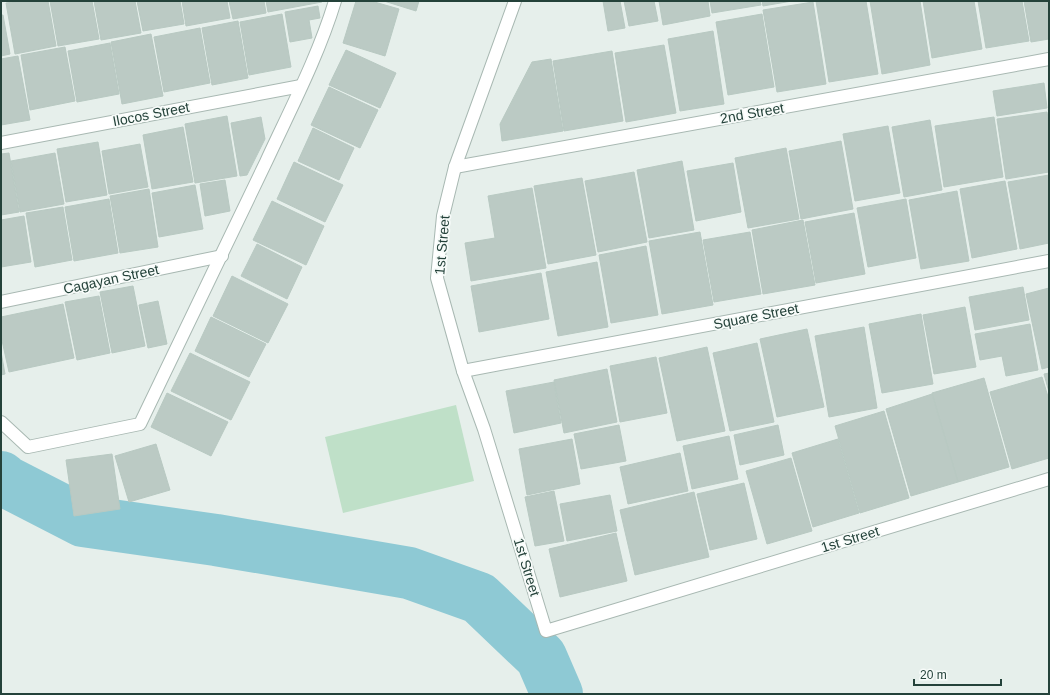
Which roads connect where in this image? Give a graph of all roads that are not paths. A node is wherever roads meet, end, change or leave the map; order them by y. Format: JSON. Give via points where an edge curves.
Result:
{"nodes":[{"id":1,"x":335,"y":1,"type":"edge"},
{"id":2,"x":515,"y":1,"type":"edge"},
{"id":3,"x":1049,"y":59,"type":"edge"},
{"id":4,"x":302,"y":86,"type":"junction"},
{"id":5,"x":1,"y":143,"type":"edge"},
{"id":6,"x":455,"y":167,"type":"junction"},
{"id":7,"x":222,"y":256,"type":"junction"},
{"id":8,"x":1049,"y":261,"type":"edge"},
{"id":9,"x":1,"y":302,"type":"edge"},
{"id":10,"x":463,"y":371,"type":"junction"},
{"id":11,"x":1,"y":422,"type":"edge"},
{"id":12,"x":1049,"y":479,"type":"edge"}],
"edges":[{"from":1,"to":4,"type":"street"},
{"from":2,"to":6,"type":"street","name":"1st Street"},
{"from":3,"to":6,"type":"street","name":"2nd Street"},
{"from":4,"to":5,"type":"street","name":"Ilocos Street"},
{"from":4,"to":7,"type":"street"},
{"from":6,"to":10,"type":"street","name":"1st Street","via":[[443,216],[437,278]]},
{"from":7,"to":9,"type":"street","name":"Cagayan Street"},
{"from":7,"to":11,"type":"street","via":[[140,424],[28,447]]},
{"from":8,"to":10,"type":"street","name":"Square Street"},
{"from":10,"to":12,"type":"street","name":"1st Street","via":[[484,429],[546,631]]}]}
